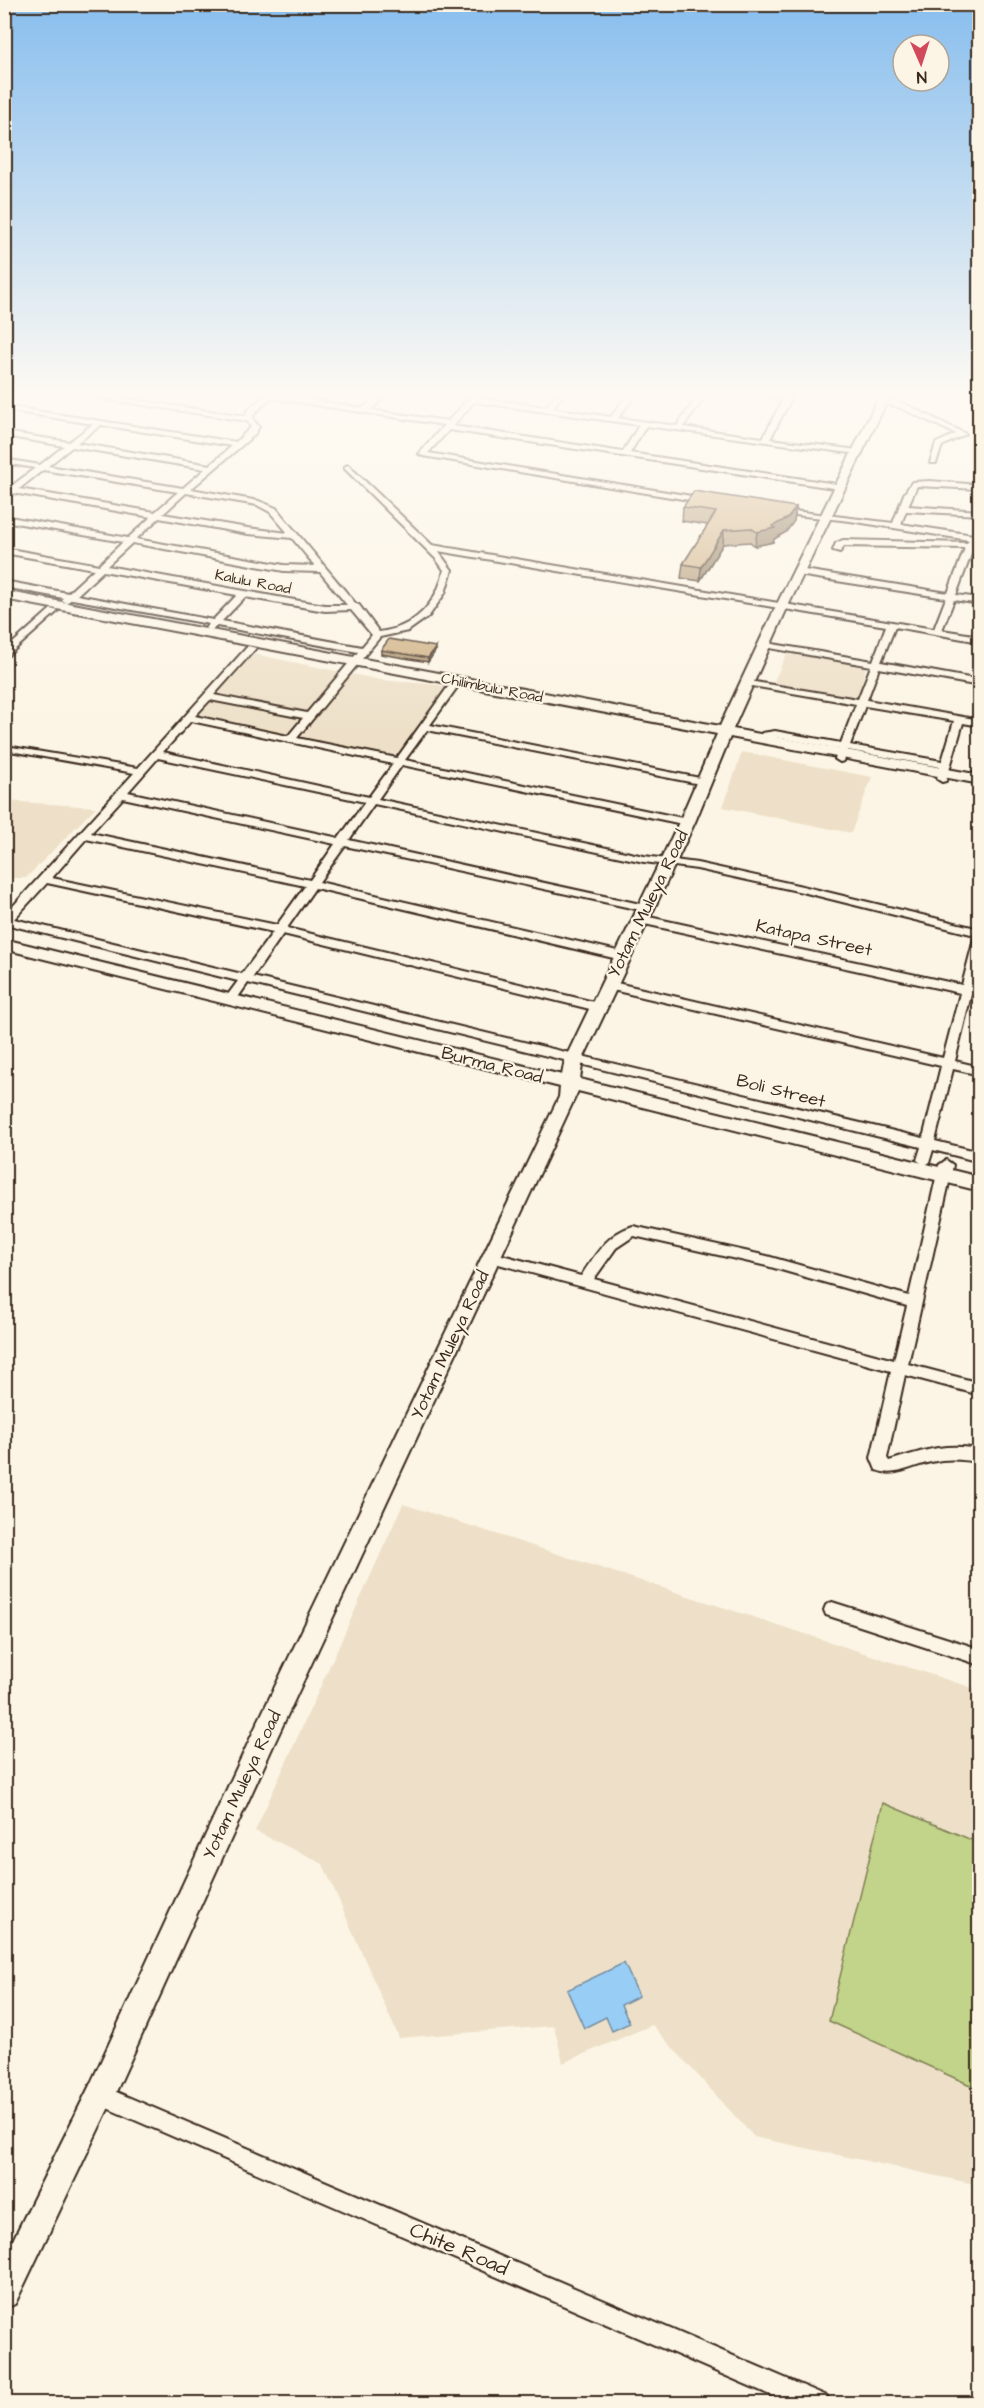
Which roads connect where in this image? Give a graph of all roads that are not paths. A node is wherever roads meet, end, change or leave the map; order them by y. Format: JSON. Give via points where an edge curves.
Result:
{"nodes":[{"id":1,"x":118,"y":507,"type":"edge"},
{"id":2,"x":166,"y":507,"type":"edge"},
{"id":3,"x":268,"y":507,"type":"edge"},
{"id":4,"x":389,"y":507,"type":"edge"},
{"id":5,"x":830,"y":507,"type":"edge"},
{"id":6,"x":903,"y":508,"type":"joint"},
{"id":7,"x":767,"y":510,"type":"edge"},
{"id":8,"x":980,"y":513,"type":"edge"},
{"id":9,"x":158,"y":514,"type":"junction"},
{"id":10,"x":826,"y":517,"type":"junction"},
{"id":11,"x":4,"y":518,"type":"edge"},
{"id":12,"x":896,"y":526,"type":"junction"},
{"id":13,"x":294,"y":536,"type":"junction"},
{"id":14,"x":130,"y":541,"type":"junction"},
{"id":15,"x":974,"y":541,"type":"edge"},
{"id":16,"x":429,"y":547,"type":"junction"},
{"id":17,"x":4,"y":550,"type":"edge"},
{"id":18,"x":837,"y":550,"type":"dead end"},
{"id":19,"x":102,"y":567,"type":"junction"},
{"id":20,"x":322,"y":568,"type":"junction"},
{"id":21,"x":798,"y":572,"type":"junction"},
{"id":22,"x":4,"y":584,"type":"edge"},
{"id":23,"x":243,"y":594,"type":"junction"},
{"id":24,"x":4,"y":595,"type":"edge"},
{"id":25,"x":952,"y":597,"type":"junction"},
{"id":26,"x":4,"y":601,"type":"edge"},
{"id":27,"x":980,"y":601,"type":"edge"},
{"id":28,"x":62,"y":604,"type":"junction"},
{"id":29,"x":782,"y":606,"type":"junction"},
{"id":30,"x":356,"y":608,"type":"junction"},
{"id":31,"x":215,"y":623,"type":"junction"},
{"id":32,"x":891,"y":625,"type":"junction"},
{"id":33,"x":938,"y":632,"type":"junction"},
{"id":34,"x":204,"y":634,"type":"junction"},
{"id":35,"x":377,"y":635,"type":"junction"},
{"id":36,"x":980,"y":639,"type":"edge"},
{"id":37,"x":4,"y":642,"type":"edge"},
{"id":38,"x":17,"y":645,"type":"junction"},
{"id":39,"x":764,"y":645,"type":"junction"},
{"id":40,"x":251,"y":648,"type":"junction"},
{"id":41,"x":364,"y":650,"type":"junction"},
{"id":42,"x":4,"y":656,"type":"edge"},
{"id":43,"x":353,"y":664,"type":"junction"},
{"id":44,"x":876,"y":665,"type":"junction"},
{"id":45,"x":746,"y":682,"type":"junction"},
{"id":46,"x":980,"y":683,"type":"edge"},
{"id":47,"x":453,"y":686,"type":"junction"},
{"id":48,"x":208,"y":697,"type":"junction"},
{"id":49,"x":862,"y":703,"type":"junction"},
{"id":50,"x":308,"y":716,"type":"junction"},
{"id":51,"x":189,"y":718,"type":"junction"},
{"id":52,"x":959,"y":720,"type":"junction"},
{"id":53,"x":980,"y":723,"type":"edge"},
{"id":54,"x":425,"y":727,"type":"junction"},
{"id":55,"x":725,"y":735,"type":"junction"},
{"id":56,"x":291,"y":738,"type":"junction"},
{"id":57,"x":10,"y":748,"type":"dead end"},
{"id":58,"x":156,"y":754,"type":"junction"},
{"id":59,"x":842,"y":754,"type":"junction"},
{"id":60,"x":400,"y":762,"type":"junction"},
{"id":61,"x":141,"y":771,"type":"junction"},
{"id":62,"x":944,"y":773,"type":"junction"},
{"id":63,"x":980,"y":780,"type":"edge"},
{"id":64,"x":705,"y":782,"type":"junction"},
{"id":65,"x":980,"y":786,"type":"edge"},
{"id":66,"x":121,"y":794,"type":"junction"},
{"id":67,"x":373,"y":801,"type":"junction"},
{"id":68,"x":687,"y":822,"type":"junction"},
{"id":69,"x":84,"y":835,"type":"junction"},
{"id":70,"x":344,"y":843,"type":"junction"},
{"id":71,"x":668,"y":861,"type":"junction"},
{"id":72,"x":43,"y":879,"type":"junction"},
{"id":73,"x":313,"y":885,"type":"junction"},
{"id":74,"x":643,"y":913,"type":"junction"},
{"id":75,"x":5,"y":926,"type":"edge"},
{"id":76,"x":282,"y":930,"type":"junction"},
{"id":77,"x":980,"y":935,"type":"edge"},
{"id":78,"x":4,"y":944,"type":"edge"},
{"id":79,"x":622,"y":956,"type":"junction"},
{"id":80,"x":608,"y":985,"type":"junction"},
{"id":81,"x":237,"y":991,"type":"junction"},
{"id":82,"x":973,"y":991,"type":"edge"},
{"id":83,"x":598,"y":1007,"type":"junction"},
{"id":84,"x":948,"y":1064,"type":"junction"},
{"id":85,"x":980,"y":1071,"type":"edge"},
{"id":86,"x":572,"y":1073,"type":"junction"},
{"id":87,"x":926,"y":1152,"type":"junction"},
{"id":88,"x":980,"y":1157,"type":"edge"},
{"id":89,"x":945,"y":1170,"type":"junction"},
{"id":90,"x":980,"y":1173,"type":"edge"},
{"id":91,"x":980,"y":1184,"type":"edge"},
{"id":92,"x":491,"y":1257,"type":"junction"},
{"id":93,"x":585,"y":1282,"type":"junction"},
{"id":94,"x":914,"y":1303,"type":"junction"},
{"id":95,"x":898,"y":1367,"type":"junction"},
{"id":96,"x":980,"y":1389,"type":"edge"},
{"id":97,"x":980,"y":1457,"type":"edge"},
{"id":98,"x":832,"y":1610,"type":"dead end"},
{"id":99,"x":980,"y":1657,"type":"edge"},
{"id":100,"x":100,"y":2095,"type":"junction"},
{"id":101,"x":4,"y":2293,"type":"edge"},
{"id":102,"x":819,"y":2403,"type":"edge"}],
"edges":[{"from":1,"to":9,"type":"street"},
{"from":2,"to":9,"type":"street"},
{"from":3,"to":13,"type":"street"},
{"from":4,"to":16,"type":"street"},
{"from":5,"to":10,"type":"main road","name":"Yotam Muleya Road"},
{"from":6,"to":8,"type":"street"},
{"from":6,"to":12,"type":"street"},
{"from":7,"to":10,"type":"street"},
{"from":9,"to":13,"type":"street"},
{"from":9,"to":14,"type":"street"},
{"from":10,"to":12,"type":"street"},
{"from":10,"to":21,"type":"main road","name":"Yotam Muleya Road"},
{"from":11,"to":14,"type":"street"},
{"from":12,"to":15,"type":"street"},
{"from":13,"to":20,"type":"street"},
{"from":14,"to":19,"type":"street"},
{"from":14,"to":20,"type":"street","via":[[284,568]]},
{"from":15,"to":18,"type":"street","via":[[843,543]]},
{"from":15,"to":25,"type":"street"},
{"from":16,"to":29,"type":"street"},
{"from":16,"to":35,"type":"street","via":[[448,570],[442,592],[414,625]]},
{"from":17,"to":19,"type":"street","name":"Kalulu Road"},
{"from":19,"to":23,"type":"street","name":"Kalulu Road"},
{"from":19,"to":28,"type":"street"},
{"from":20,"to":30,"type":"street"},
{"from":21,"to":25,"type":"street"},
{"from":21,"to":29,"type":"main road","name":"Yotam Muleya Road"},
{"from":22,"to":28,"type":"street"},
{"from":23,"to":30,"type":"street","name":"Kalulu Road","via":[[325,608]]},
{"from":23,"to":31,"type":"street"},
{"from":24,"to":28,"type":"main road","name":"Chilimbulu Road"},
{"from":25,"to":27,"type":"street"},
{"from":25,"to":33,"type":"street"},
{"from":26,"to":28,"type":"main road","name":"Chilimbulu Road"},
{"from":28,"to":31,"type":"street"},
{"from":28,"to":34,"type":"main road","name":"Chilimbulu Road"},
{"from":28,"to":38,"type":"street"},
{"from":28,"to":40,"type":"main road","name":"Chilimbulu Road"},
{"from":29,"to":32,"type":"street"},
{"from":29,"to":39,"type":"main road","name":"Yotam Muleya Road"},
{"from":30,"to":35,"type":"street"},
{"from":31,"to":34,"type":"street"},
{"from":31,"to":41,"type":"street"},
{"from":32,"to":33,"type":"street"},
{"from":32,"to":44,"type":"street"},
{"from":33,"to":36,"type":"street"},
{"from":34,"to":43,"type":"main road","name":"Chilimbulu Road"},
{"from":35,"to":41,"type":"street"},
{"from":37,"to":38,"type":"street"},
{"from":38,"to":42,"type":"street"},
{"from":39,"to":44,"type":"street"},
{"from":39,"to":45,"type":"main road","name":"Yotam Muleya Road"},
{"from":40,"to":43,"type":"main road","name":"Chilimbulu Road"},
{"from":40,"to":48,"type":"street"},
{"from":41,"to":43,"type":"street"},
{"from":43,"to":47,"type":"main road","name":"Chilimbulu Road"},
{"from":43,"to":50,"type":"street"},
{"from":43,"to":55,"type":"main road","name":"Chilimbulu Road"},
{"from":44,"to":46,"type":"street"},
{"from":44,"to":49,"type":"street"},
{"from":45,"to":49,"type":"street"},
{"from":45,"to":55,"type":"main road","name":"Yotam Muleya Road"},
{"from":47,"to":54,"type":"street"},
{"from":47,"to":55,"type":"main road","name":"Chilimbulu Road"},
{"from":48,"to":50,"type":"street"},
{"from":48,"to":51,"type":"street"},
{"from":49,"to":52,"type":"street"},
{"from":49,"to":59,"type":"street"},
{"from":50,"to":56,"type":"street"},
{"from":51,"to":56,"type":"street"},
{"from":51,"to":58,"type":"street"},
{"from":52,"to":53,"type":"street"},
{"from":52,"to":62,"type":"street"},
{"from":54,"to":60,"type":"street"},
{"from":54,"to":64,"type":"street"},
{"from":55,"to":59,"type":"main road","name":"Chilimbulu Road"},
{"from":55,"to":59,"type":"main road","name":"Chilimbulu Road"},
{"from":55,"to":64,"type":"main road","name":"Yotam Muleya Road"},
{"from":56,"to":60,"type":"street"},
{"from":57,"to":61,"type":"street"},
{"from":58,"to":61,"type":"street"},
{"from":58,"to":67,"type":"street"},
{"from":59,"to":62,"type":"main road","name":"Chilimbulu Road"},
{"from":60,"to":67,"type":"street"},
{"from":60,"to":68,"type":"street"},
{"from":61,"to":66,"type":"street"},
{"from":62,"to":63,"type":"main road","name":"Chilimbulu Road"},
{"from":62,"to":65,"type":"main road","name":"Chilimbulu Road"},
{"from":64,"to":68,"type":"main road","name":"Yotam Muleya Road"},
{"from":66,"to":69,"type":"street"},
{"from":66,"to":70,"type":"street","name":"Katapa Street"},
{"from":67,"to":70,"type":"street"},
{"from":67,"to":71,"type":"street"},
{"from":68,"to":71,"type":"main road","name":"Yotam Muleya Road"},
{"from":69,"to":72,"type":"street"},
{"from":69,"to":73,"type":"street"},
{"from":70,"to":73,"type":"street"},
{"from":70,"to":74,"type":"street","name":"Katapa Street"},
{"from":71,"to":74,"type":"main road","name":"Yotam Muleya Road"},
{"from":71,"to":77,"type":"street","via":[[802,889]]},
{"from":72,"to":75,"type":"street"},
{"from":72,"to":76,"type":"street"},
{"from":73,"to":76,"type":"street"},
{"from":73,"to":79,"type":"street"},
{"from":74,"to":79,"type":"main road","name":"Yotam Muleya Road"},
{"from":74,"to":82,"type":"street","name":"Katapa Street"},
{"from":75,"to":81,"type":"main road","name":"Burma Road"},
{"from":76,"to":81,"type":"street"},
{"from":76,"to":83,"type":"street"},
{"from":77,"to":82,"type":"street"},
{"from":78,"to":81,"type":"main road","name":"Burma Road"},
{"from":79,"to":80,"type":"main road","name":"Yotam Muleya Road"},
{"from":80,"to":83,"type":"main road","name":"Yotam Muleya Road"},
{"from":80,"to":84,"type":"street"},
{"from":81,"to":86,"type":"main road","name":"Burma Road"},
{"from":81,"to":86,"type":"street"},
{"from":82,"to":84,"type":"street"},
{"from":83,"to":86,"type":"main road","name":"Yotam Muleya Road"},
{"from":84,"to":85,"type":"street"},
{"from":84,"to":87,"type":"street"},
{"from":86,"to":87,"type":"main road","name":"Burma Road"},
{"from":86,"to":89,"type":"main road","name":"Burma Road"},
{"from":86,"to":92,"type":"main road","name":"Yotam Muleya Road","via":[[568,1097]]},
{"from":87,"to":88,"type":"street"},
{"from":87,"to":89,"type":"main road","name":"Burma Road"},
{"from":89,"to":90,"type":"main road","name":"Burma Road"},
{"from":89,"to":91,"type":"main road","name":"Burma Road"},
{"from":89,"to":94,"type":"street"},
{"from":92,"to":93,"type":"street"},
{"from":92,"to":100,"type":"main road","name":"Yotam Muleya Road"},
{"from":93,"to":94,"type":"street","via":[[614,1240],[633,1231],[767,1261]]},
{"from":93,"to":95,"type":"street"},
{"from":94,"to":95,"type":"street"},
{"from":95,"to":96,"type":"street"},
{"from":95,"to":97,"type":"street","via":[[879,1458],[881,1465],[888,1468],[953,1451]]},
{"from":98,"to":99,"type":"street"},
{"from":100,"to":101,"type":"main road","name":"Yotam Muleya Road"},
{"from":100,"to":102,"type":"street","name":"Chite Road"}]}
